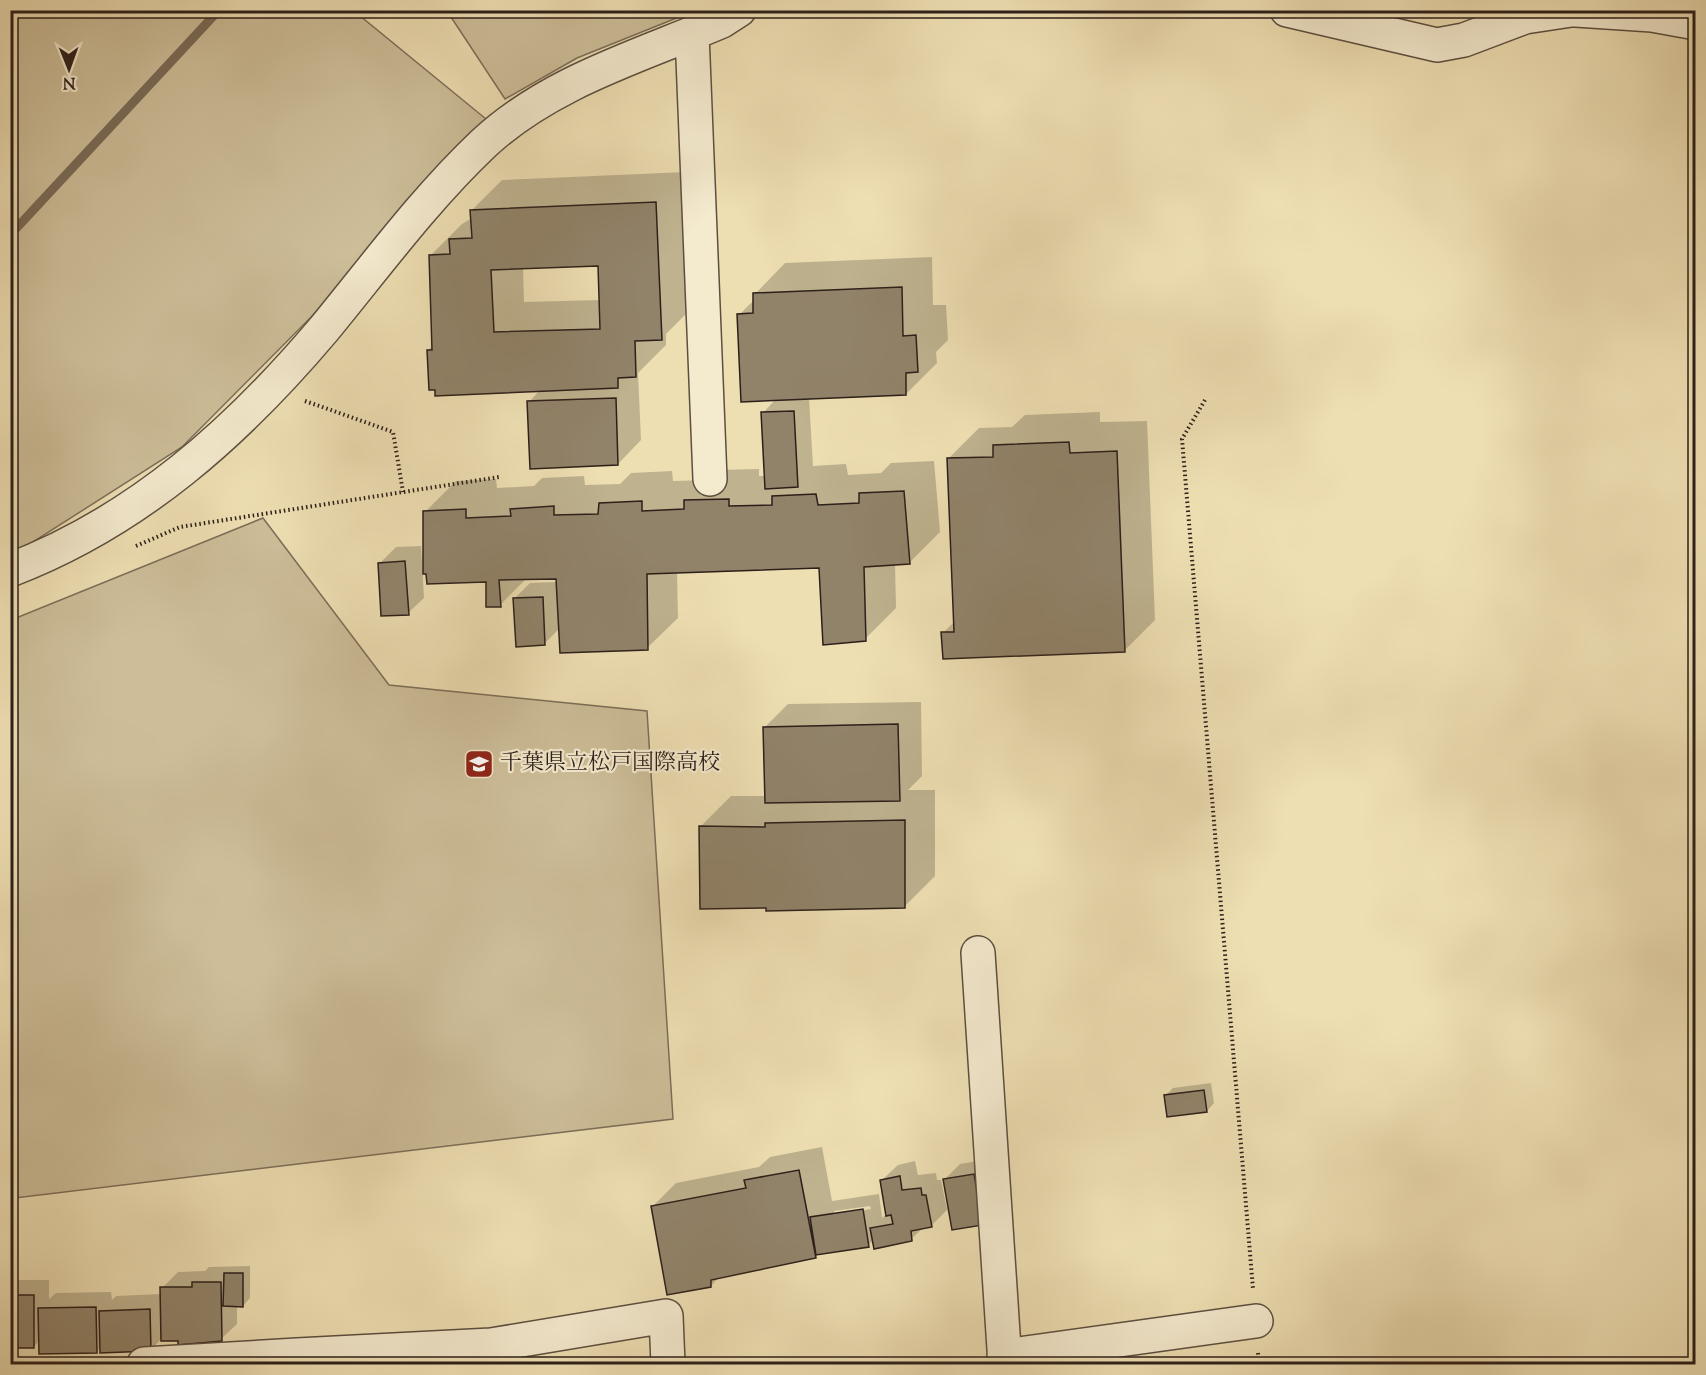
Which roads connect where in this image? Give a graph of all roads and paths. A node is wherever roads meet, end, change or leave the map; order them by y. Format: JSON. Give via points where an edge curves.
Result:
{"nodes":[{"id":1,"x":739,"y":10,"type":"edge"},
{"id":2,"x":1287,"y":10,"type":"edge"},
{"id":3,"x":1571,"y":10,"type":"edge"},
{"id":4,"x":1576,"y":10,"type":"edge"},
{"id":5,"x":1695,"y":23,"type":"edge"},
{"id":6,"x":692,"y":34,"type":"junction"},
{"id":7,"x":270,"y":388,"type":"junction"},
{"id":8,"x":1205,"y":400,"type":"dead end"},
{"id":9,"x":499,"y":477,"type":"dead end"},
{"id":10,"x":710,"y":479,"type":"dead end"},
{"id":11,"x":403,"y":492,"type":"junction"},
{"id":12,"x":128,"y":549,"type":"dead end"},
{"id":13,"x":10,"y":570,"type":"edge"},
{"id":14,"x":978,"y":953,"type":"dead end"},
{"id":15,"x":1256,"y":1321,"type":"junction"},
{"id":16,"x":491,"y":1355,"type":"edge"},
{"id":17,"x":297,"y":1360,"type":"edge"},
{"id":18,"x":1004,"y":1360,"type":"edge"},
{"id":19,"x":144,"y":1365,"type":"edge"},
{"id":20,"x":668,"y":1365,"type":"edge"},
{"id":21,"x":1259,"y":1365,"type":"edge"}],
"edges":[{"from":1,"to":6,"type":"street"},
{"from":2,"to":3,"type":"street","via":[[1437,45],[1464,40],[1525,17]]},
{"from":4,"to":5,"type":"street","via":[[1652,15]]},
{"from":6,"to":7,"type":"street","via":[[548,96],[483,144]]},
{"from":6,"to":10,"type":"street"},
{"from":7,"to":11,"type":"path","via":[[393,432]]},
{"from":7,"to":13,"type":"street","via":[[189,467],[130,509],[47,555]]},
{"from":8,"to":15,"type":"path","via":[[1182,439]]},
{"from":9,"to":11,"type":"path"},
{"from":11,"to":12,"type":"path","via":[[180,527]]},
{"from":14,"to":18,"type":"street"},
{"from":15,"to":18,"type":"street"},
{"from":15,"to":21,"type":"path"},
{"from":16,"to":17,"type":"street"},
{"from":16,"to":20,"type":"street","via":[[666,1316]]},
{"from":17,"to":19,"type":"street"}]}
